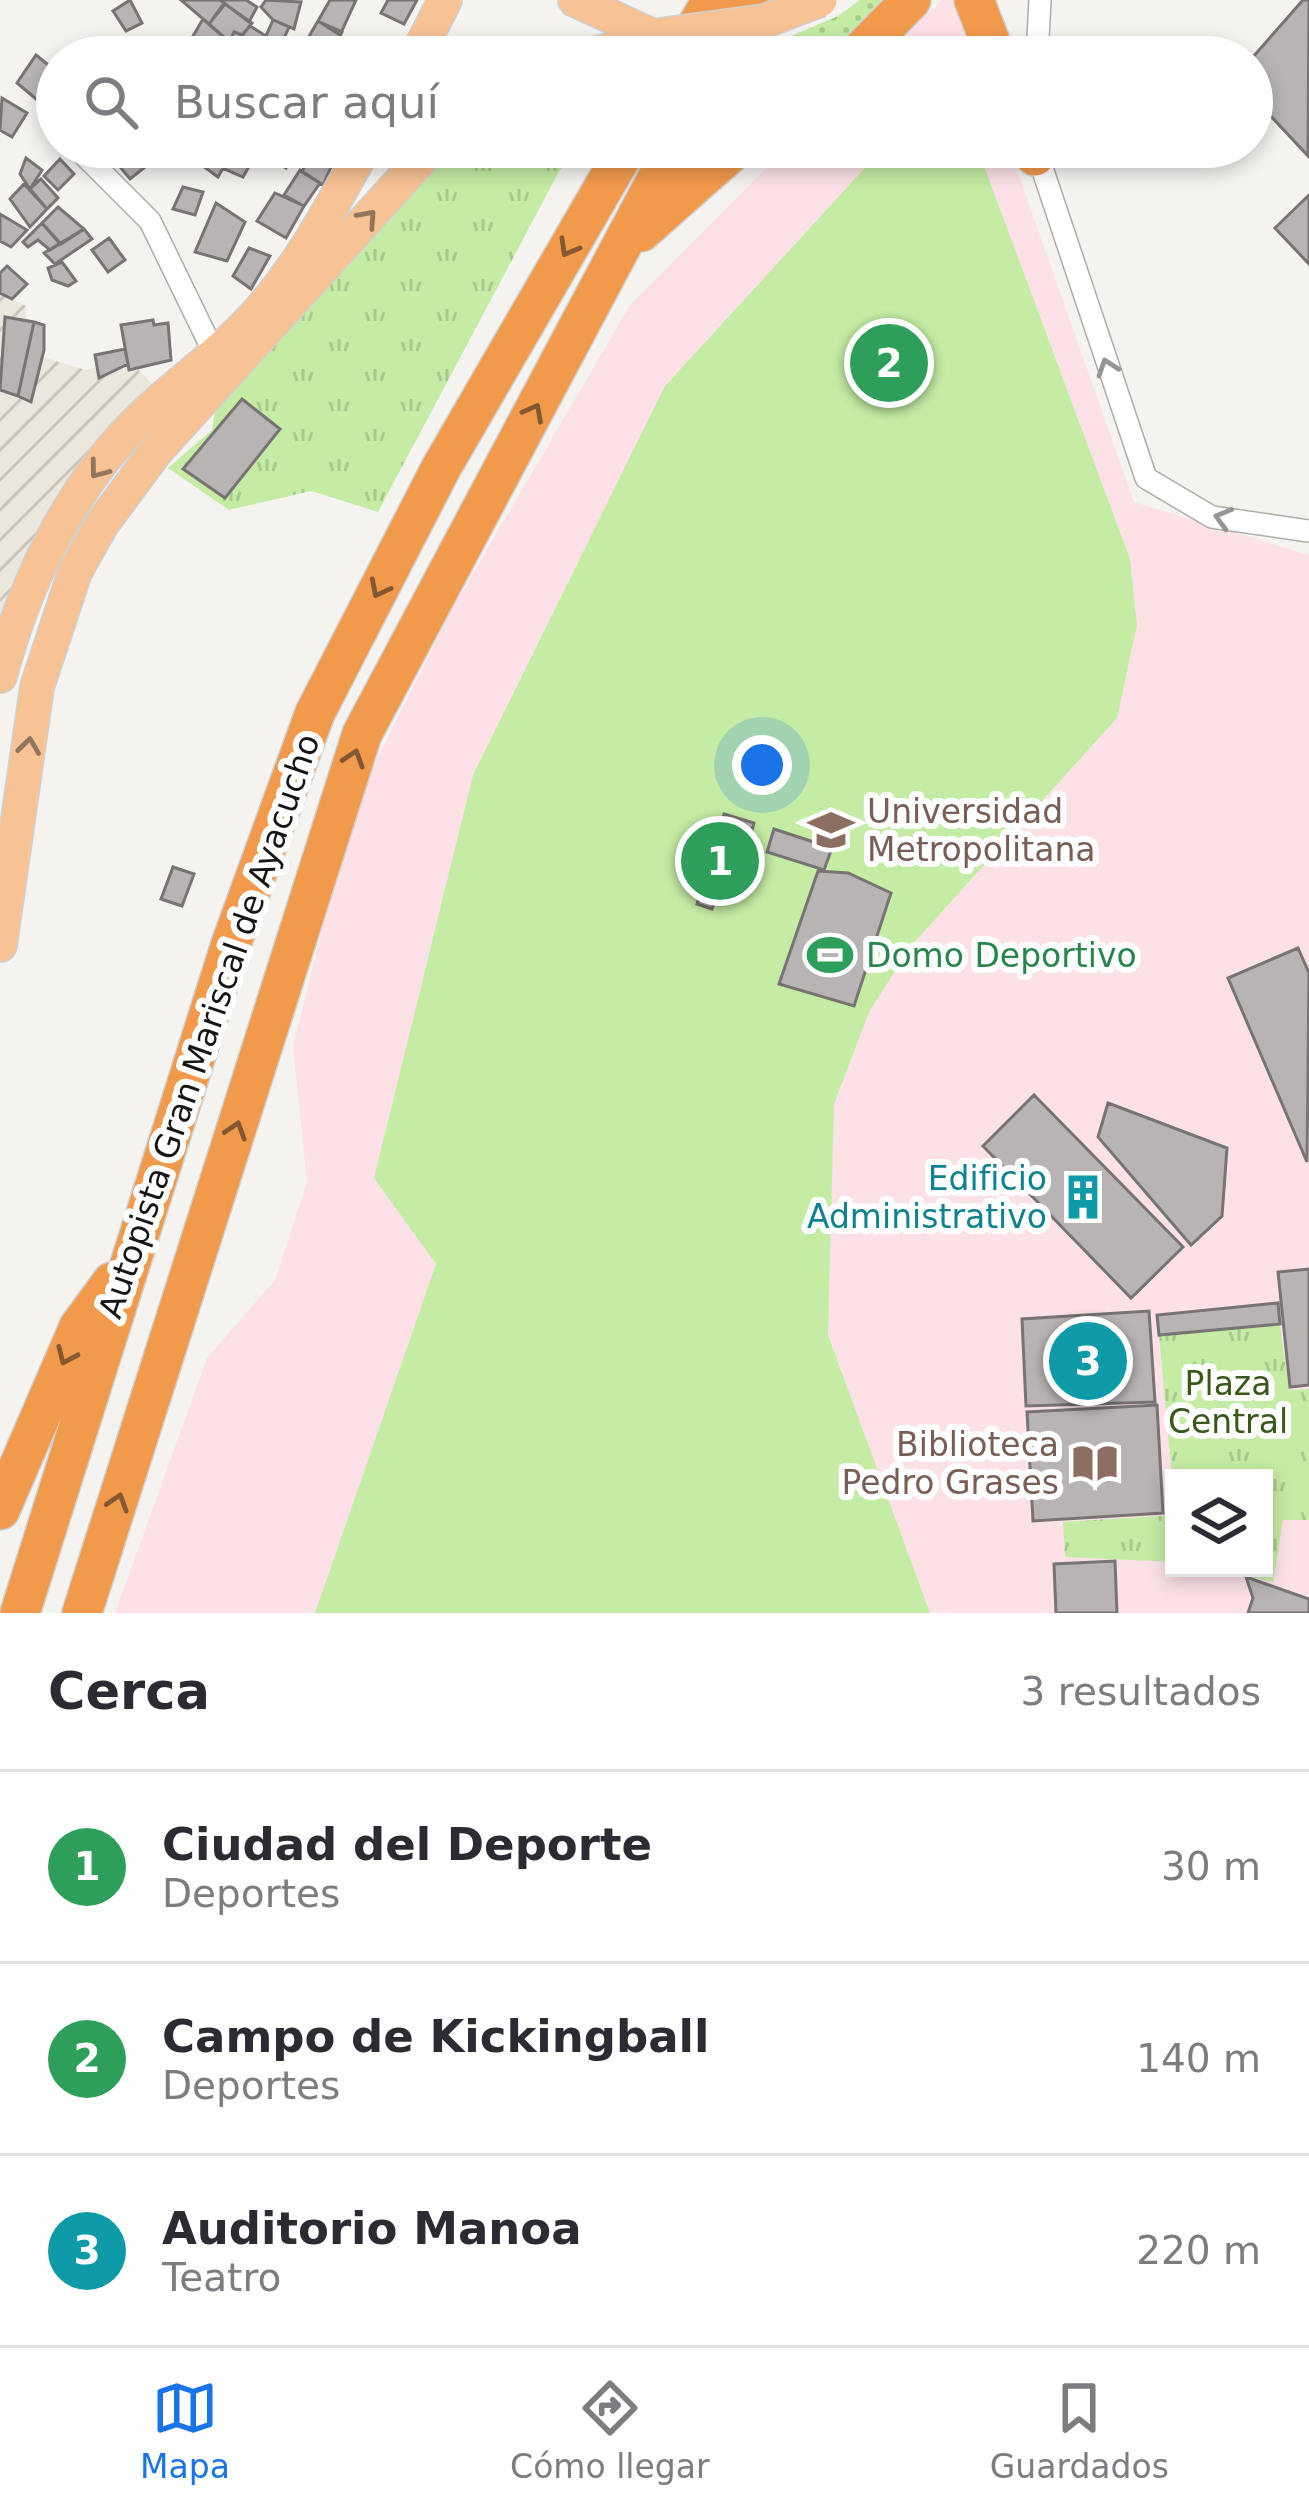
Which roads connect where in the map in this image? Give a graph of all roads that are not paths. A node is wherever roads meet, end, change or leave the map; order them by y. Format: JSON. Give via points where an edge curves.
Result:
{"nodes":[{"id":1,"x":445,"y":0,"type":"edge"},
{"id":2,"x":574,"y":0,"type":"edge"},
{"id":3,"x":712,"y":0,"type":"edge"},
{"id":4,"x":754,"y":0,"type":"edge"},
{"id":5,"x":820,"y":0,"type":"edge"},
{"id":6,"x":911,"y":0,"type":"edge"},
{"id":7,"x":974,"y":0,"type":"edge"},
{"id":8,"x":1040,"y":0,"type":"edge"},
{"id":9,"x":427,"y":36,"type":"edge"},
{"id":10,"x":649,"y":36,"type":"edge"},
{"id":11,"x":672,"y":36,"type":"edge"},
{"id":12,"x":696,"y":36,"type":"edge"},
{"id":13,"x":733,"y":36,"type":"edge"},
{"id":14,"x":876,"y":36,"type":"edge"},
{"id":15,"x":988,"y":36,"type":"edge"},
{"id":16,"x":1038,"y":36,"type":"edge"},
{"id":17,"x":97,"y":168,"type":"edge"},
{"id":18,"x":353,"y":168,"type":"edge"},
{"id":19,"x":414,"y":168,"type":"edge"},
{"id":20,"x":615,"y":168,"type":"edge"},
{"id":21,"x":663,"y":168,"type":"edge"},
{"id":22,"x":714,"y":168,"type":"edge"},
{"id":23,"x":1040,"y":168,"type":"edge"},
{"id":24,"x":620,"y":252,"type":"junction"},
{"id":25,"x":216,"y":357,"type":"junction"},
{"id":26,"x":1309,"y":531,"type":"edge"},
{"id":27,"x":0,"y":676,"type":"edge"},
{"id":28,"x":0,"y":944,"type":"edge"},
{"id":29,"x":129,"y":1258,"type":"junction"},
{"id":30,"x":0,"y":1510,"type":"edge"},
{"id":31,"x":20,"y":1613,"type":"edge"},
{"id":32,"x":82,"y":1613,"type":"edge"}],
"edges":[{"from":1,"to":9,"type":"main road"},
{"from":2,"to":10,"type":"main road"},
{"from":3,"to":11,"type":"highway"},
{"from":4,"to":13,"type":"highway"},
{"from":5,"to":12,"type":"main road","bridge":true},
{"from":6,"to":14,"type":"highway"},
{"from":7,"to":15,"type":"highway"},
{"from":8,"to":16,"type":"street"},
{"from":17,"to":25,"type":"street","via":[[149,221]]},
{"from":18,"to":25,"type":"main road","via":[[301,260]]},
{"from":28,"to":19,"type":"main road","one_way":true,"via":[[37,687],[75,572],[156,451]]},
{"from":20,"to":29,"type":"highway","name":"Autopista Gran Mariscal de Ayacucho","one_way":true,"via":[[441,468],[314,713]]},
{"from":21,"to":24,"type":"highway","name":"Autopista Gran Mariscal de Ayacucho"},
{"from":22,"to":24,"type":"highway"},
{"from":26,"to":23,"type":"street","one_way":true,"via":[[1212,517],[1146,478]]},
{"from":32,"to":24,"type":"highway","name":"Autopista Gran Mariscal de Ayacucho","one_way":true,"via":[[362,734]]},
{"from":25,"to":27,"type":"main road","one_way":true,"via":[[133,425],[65,516]]},
{"from":29,"to":30,"type":"highway","one_way":true,"via":[[79,1327]]},
{"from":29,"to":31,"type":"highway","name":"Autopista Gran Mariscal de Ayacucho"}]}
